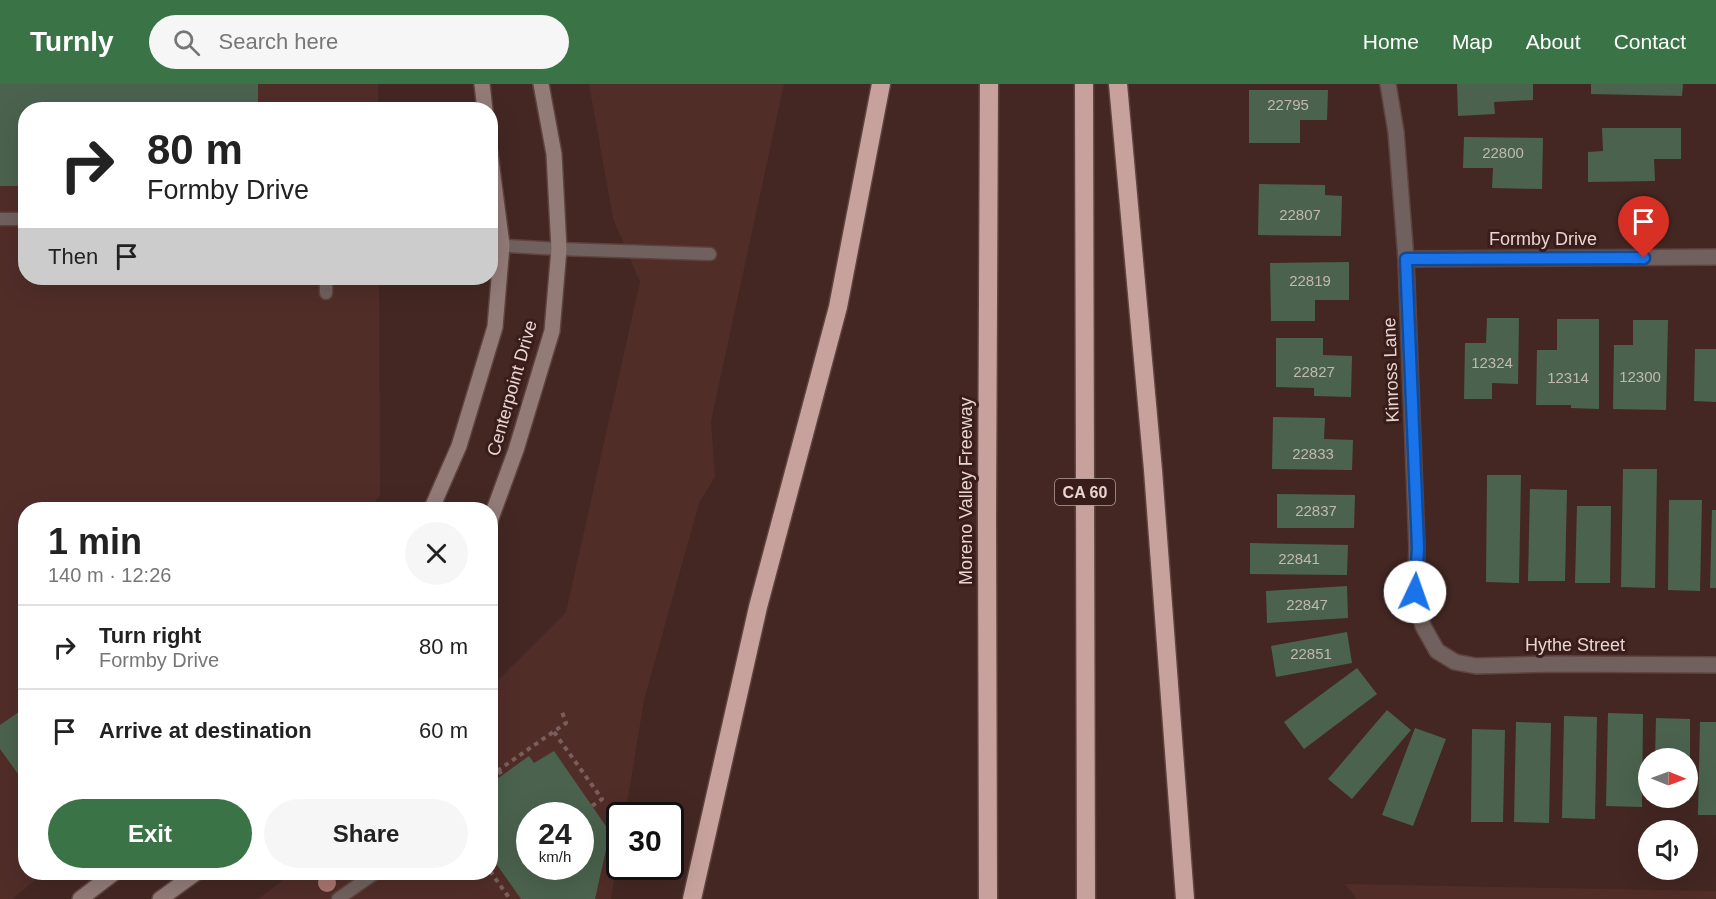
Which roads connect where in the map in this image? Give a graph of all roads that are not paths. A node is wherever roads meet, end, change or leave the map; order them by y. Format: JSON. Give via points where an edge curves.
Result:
{"nodes":[{"id":1,"x":482,"y":84,"type":"edge"},
{"id":2,"x":541,"y":84,"type":"edge"},
{"id":3,"x":881,"y":84,"type":"edge"},
{"id":4,"x":989,"y":84,"type":"edge"},
{"id":5,"x":1084,"y":84,"type":"edge"},
{"id":6,"x":1118,"y":84,"type":"edge"},
{"id":7,"x":1388,"y":84,"type":"edge"},
{"id":8,"x":484,"y":102,"type":"edge"},
{"id":9,"x":0,"y":219,"type":"edge"},
{"id":10,"x":18,"y":219,"type":"edge"},
{"id":11,"x":498,"y":245,"type":"edge"},
{"id":12,"x":559,"y":249,"type":"junction"},
{"id":13,"x":710,"y":254,"type":"dead end"},
{"id":14,"x":1716,"y":257,"type":"edge"},
{"id":15,"x":1406,"y":259,"type":"junction"},
{"id":16,"x":326,"y":285,"type":"edge"},
{"id":17,"x":496,"y":285,"type":"edge"},
{"id":18,"x":326,"y":293,"type":"dead end"},
{"id":19,"x":434,"y":502,"type":"edge"},
{"id":20,"x":497,"y":502,"type":"edge"},
{"id":21,"x":1437,"y":651,"type":"joint"},
{"id":22,"x":1716,"y":665,"type":"edge"},
{"id":23,"x":105,"y":880,"type":"edge"},
{"id":24,"x":186,"y":880,"type":"edge"},
{"id":25,"x":365,"y":880,"type":"edge"},
{"id":26,"x":80,"y":899,"type":"edge"},
{"id":27,"x":160,"y":899,"type":"edge"},
{"id":28,"x":338,"y":899,"type":"edge"},
{"id":29,"x":692,"y":899,"type":"edge"},
{"id":30,"x":988,"y":899,"type":"edge"},
{"id":31,"x":1086,"y":899,"type":"edge"},
{"id":32,"x":1185,"y":899,"type":"edge"}],
"edges":[{"from":1,"to":8,"type":"street"},
{"from":2,"to":12,"type":"street","name":"Centerpoint Drive","via":[[554,154]]},
{"from":3,"to":29,"type":"highway","via":[[838,307],[758,607]]},
{"from":4,"to":30,"type":"highway","name":"Moreno Valley Freeway"},
{"from":5,"to":31,"type":"highway","number":"CA 60"},
{"from":6,"to":32,"type":"highway","via":[[1153,470]]},
{"from":7,"to":15,"type":"street","name":"Kinross Lane","via":[[1396,132]]},
{"from":9,"to":10,"type":"lane"},
{"from":11,"to":12,"type":"lane"},
{"from":12,"to":13,"type":"lane"},
{"from":12,"to":20,"type":"street","name":"Centerpoint Drive","via":[[552,331]]},
{"from":14,"to":15,"type":"street","name":"Formby Drive"},
{"from":15,"to":21,"type":"street","name":"Kinross Lane","via":[[1418,548],[1415,592],[1423,626]]},
{"from":16,"to":18,"type":"lane"},
{"from":17,"to":19,"type":"street","name":"Centerpoint Drive","via":[[495,327],[459,446]]},
{"from":21,"to":22,"type":"street","name":"Hythe Street","via":[[1455,662],[1476,666]]},
{"from":23,"to":26,"type":"street"},
{"from":24,"to":27,"type":"street"},
{"from":25,"to":28,"type":"lane"}]}
